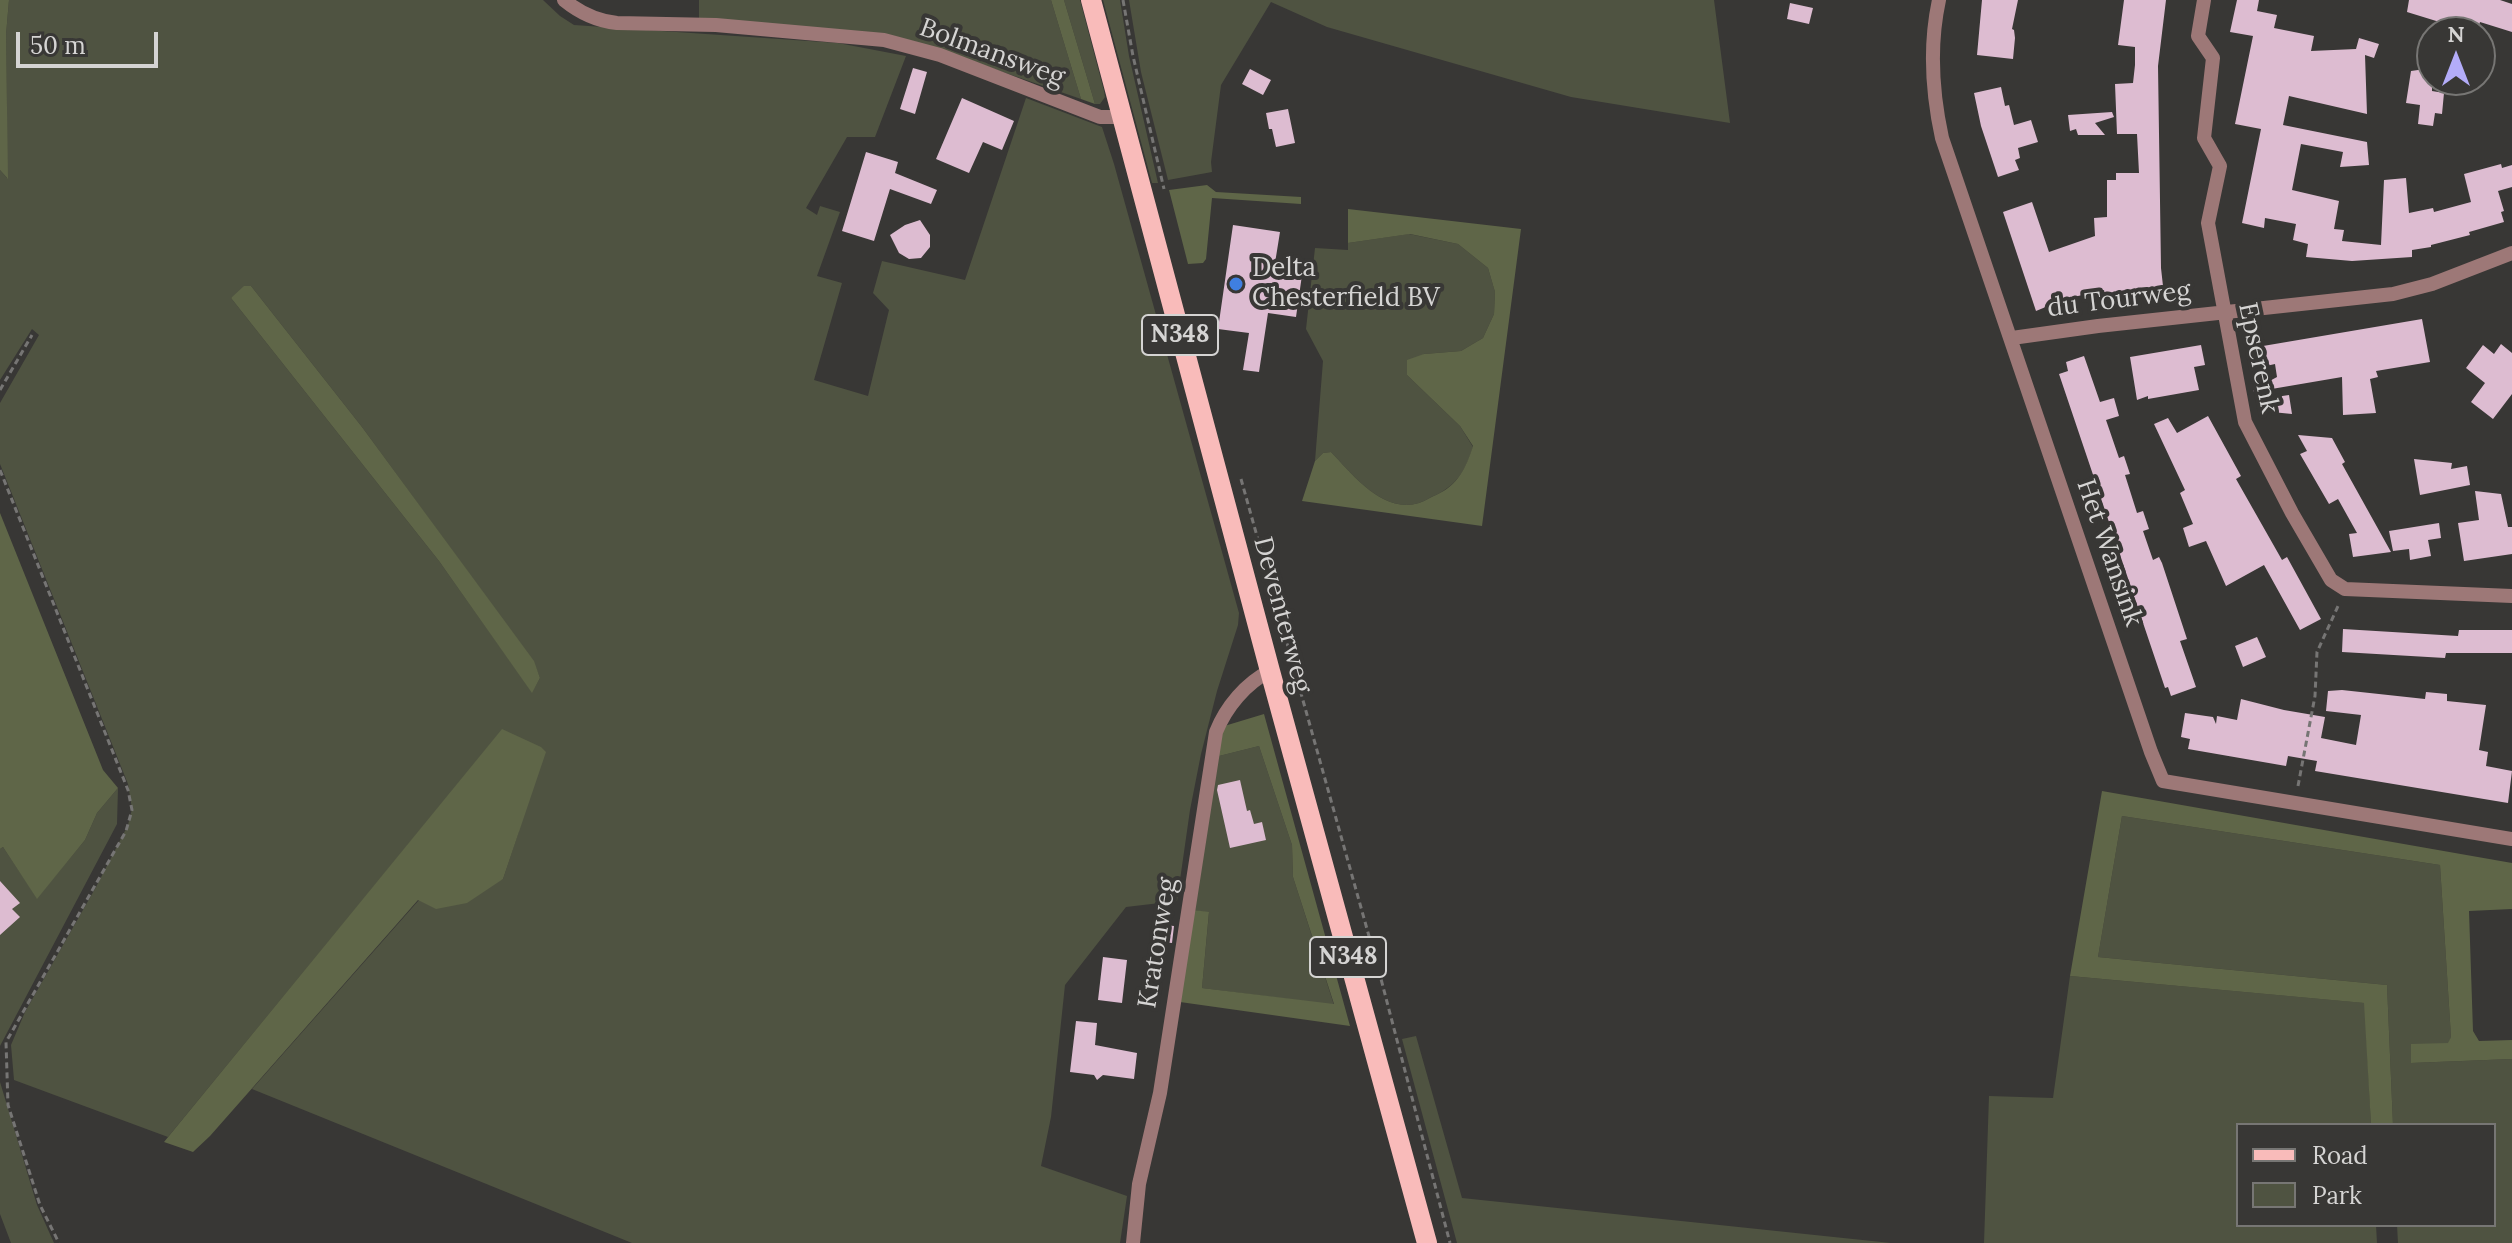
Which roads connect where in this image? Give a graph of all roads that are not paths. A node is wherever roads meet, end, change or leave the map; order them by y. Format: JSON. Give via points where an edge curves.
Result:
{"nodes":[{"id":1,"x":564,"y":0,"type":"edge"},
{"id":2,"x":1091,"y":0,"type":"edge"},
{"id":3,"x":2204,"y":0,"type":"edge"},
{"id":4,"x":1936,"y":1,"type":"edge"},
{"id":5,"x":1121,"y":117,"type":"junction"},
{"id":6,"x":2512,"y":253,"type":"edge"},
{"id":7,"x":2223,"y":312,"type":"junction"},
{"id":8,"x":2012,"y":338,"type":"junction"},
{"id":9,"x":2512,"y":596,"type":"edge"},
{"id":10,"x":1270,"y":671,"type":"junction"},
{"id":11,"x":2512,"y":839,"type":"edge"},
{"id":12,"x":1133,"y":1243,"type":"edge"},
{"id":13,"x":1427,"y":1243,"type":"edge"}],
"edges":[{"from":1,"to":5,"type":"street","name":"Bolmansweg","via":[[603,21],[884,40],[940,55],[1100,117]]},
{"from":2,"to":5,"type":"main road","name":"Deventerweg","number":"N348"},
{"from":3,"to":7,"type":"street","name":"Epserenk","via":[[2198,36],[2213,58],[2204,138],[2220,166],[2208,223]]},
{"from":4,"to":8,"type":"street","name":"Het Wansink","via":[[1934,103]]},
{"from":5,"to":10,"type":"main road","name":"Deventerweg","number":"N348"},
{"from":6,"to":7,"type":"street","name":"du Tourweg","via":[[2393,294]]},
{"from":7,"to":8,"type":"street","name":"du Tourweg"},
{"from":7,"to":9,"type":"street","name":"Epserenk","via":[[2245,422],[2331,580],[2345,589]]},
{"from":8,"to":11,"type":"street","name":"Het Wansink","via":[[2163,781]]},
{"from":10,"to":12,"type":"street","name":"Kratonweg","via":[[1238,696],[1216,732]]},
{"from":10,"to":13,"type":"main road","name":"Deventerweg","number":"N348"}]}
